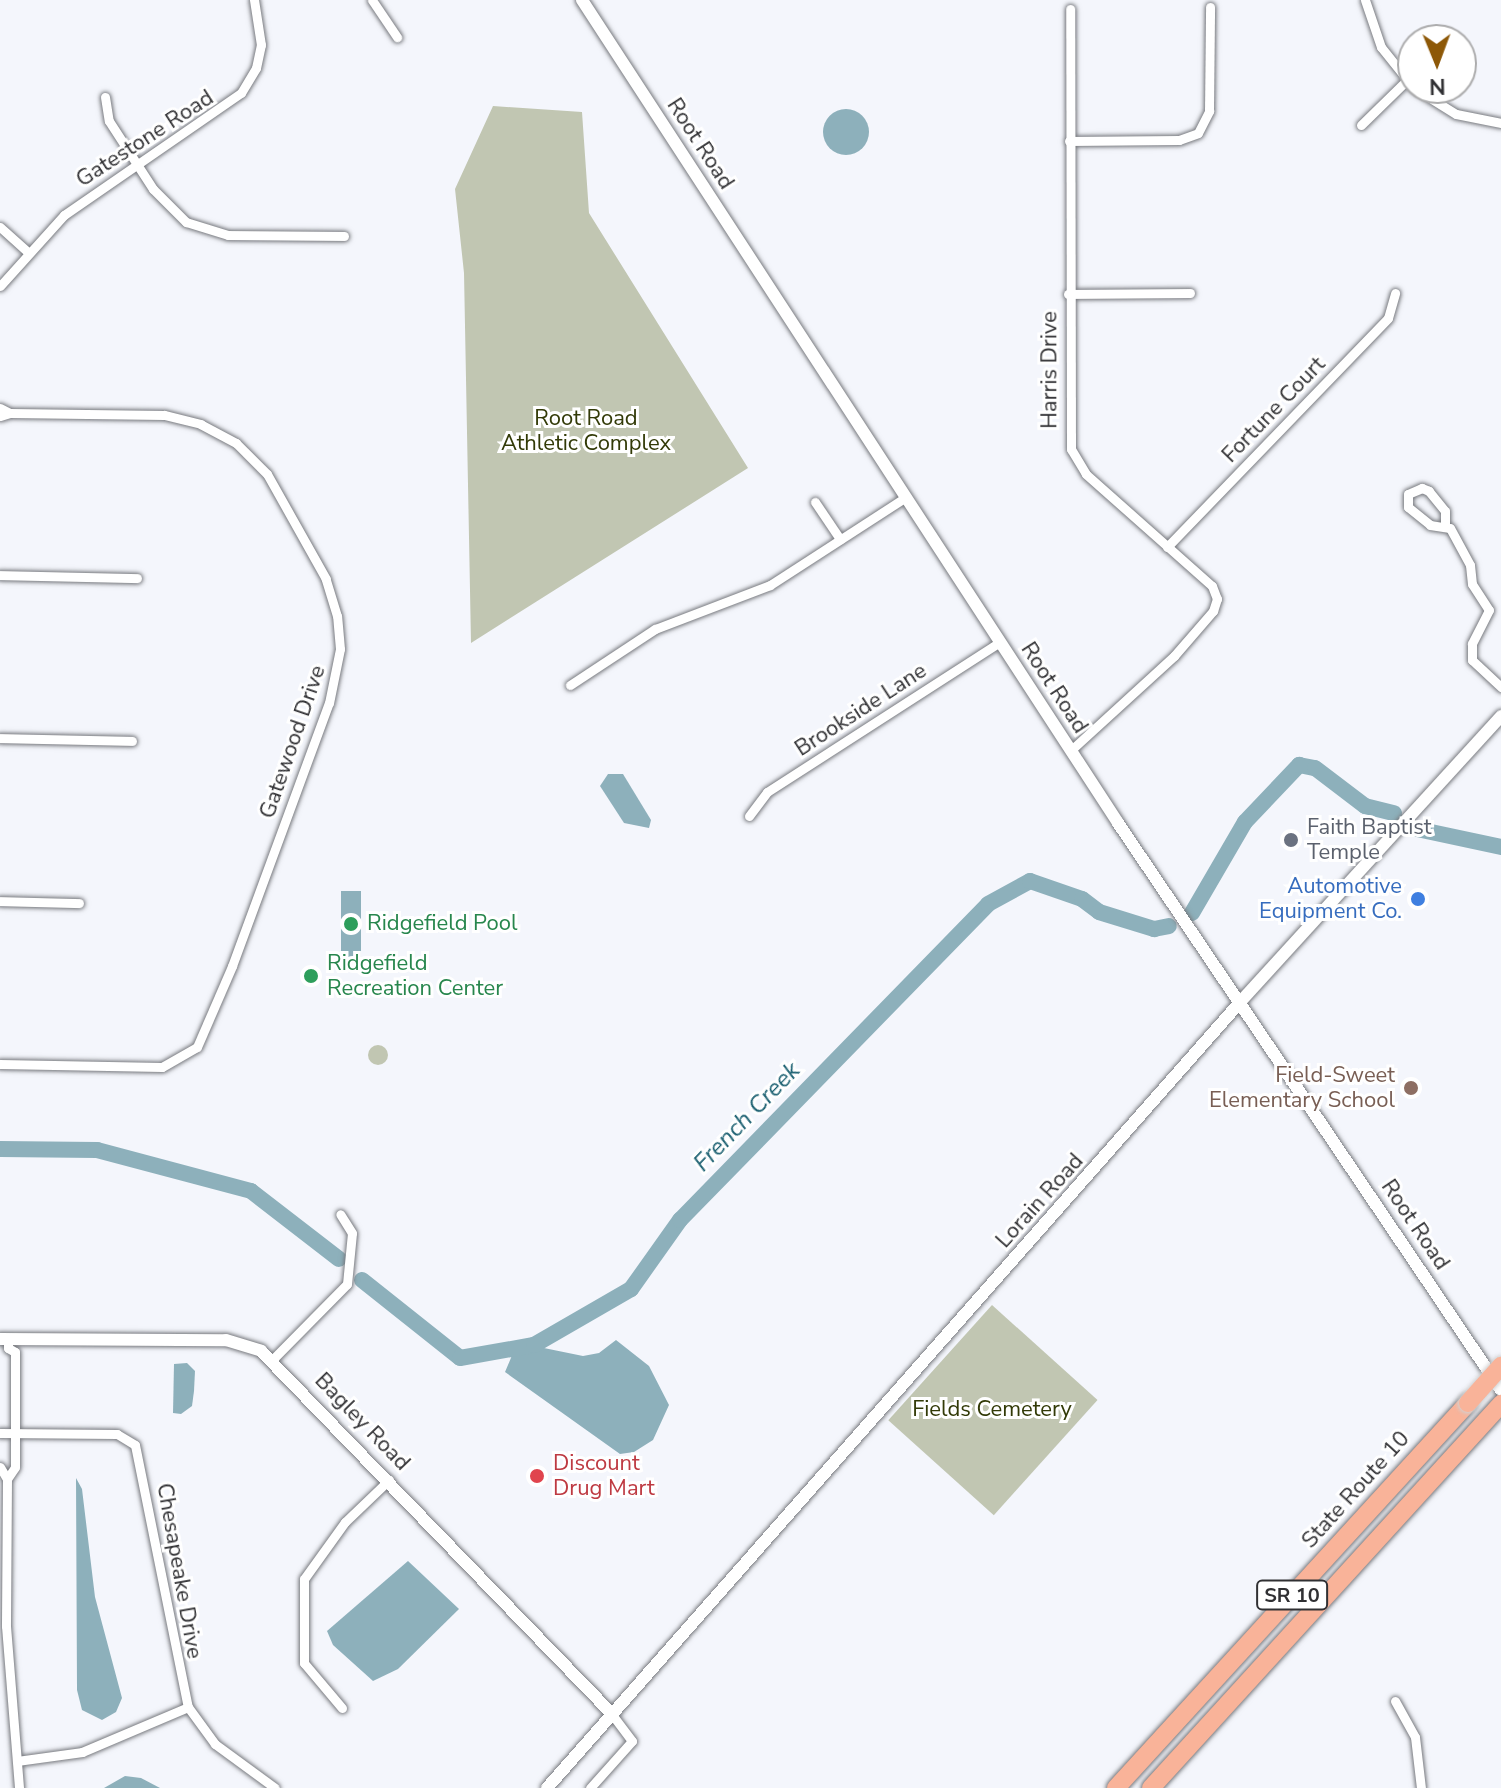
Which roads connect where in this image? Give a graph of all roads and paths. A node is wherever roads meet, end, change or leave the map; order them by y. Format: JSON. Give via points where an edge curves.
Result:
{"nodes":[{"id":1,"x":254,"y":0,"type":"edge"},
{"id":2,"x":372,"y":0,"type":"edge"},
{"id":3,"x":582,"y":0,"type":"edge"},
{"id":4,"x":1365,"y":0,"type":"edge"},
{"id":5,"x":1210,"y":7,"type":"dead end"},
{"id":6,"x":1070,"y":9,"type":"dead end"},
{"id":7,"x":397,"y":37,"type":"dead end"},
{"id":8,"x":1397,"y":66,"type":"edge"},
{"id":9,"x":1397,"y":96,"type":"edge"},
{"id":10,"x":105,"y":97,"type":"dead end"},
{"id":11,"x":1440,"y":104,"type":"edge"},
{"id":12,"x":1501,"y":123,"type":"edge"},
{"id":13,"x":1361,"y":125,"type":"dead end"},
{"id":14,"x":1069,"y":141,"type":"junction"},
{"id":15,"x":139,"y":166,"type":"junction"},
{"id":16,"x":0,"y":227,"type":"edge"},
{"id":17,"x":344,"y":236,"type":"dead end"},
{"id":18,"x":28,"y":252,"type":"junction"},
{"id":19,"x":0,"y":286,"type":"edge"},
{"id":20,"x":1190,"y":293,"type":"dead end"},
{"id":21,"x":1395,"y":293,"type":"dead end"},
{"id":22,"x":1068,"y":294,"type":"junction"},
{"id":23,"x":0,"y":408,"type":"edge"},
{"id":24,"x":5,"y":414,"type":"edge"},
{"id":25,"x":906,"y":497,"type":"junction"},
{"id":26,"x":815,"y":502,"type":"dead end"},
{"id":27,"x":1445,"y":526,"type":"junction"},
{"id":28,"x":840,"y":539,"type":"junction"},
{"id":29,"x":1167,"y":547,"type":"junction"},
{"id":30,"x":0,"y":575,"type":"edge"},
{"id":31,"x":137,"y":578,"type":"dead end"},
{"id":32,"x":1000,"y":642,"type":"junction"},
{"id":33,"x":570,"y":685,"type":"dead end"},
{"id":34,"x":1501,"y":687,"type":"edge"},
{"id":35,"x":1501,"y":716,"type":"edge"},
{"id":36,"x":0,"y":738,"type":"edge"},
{"id":37,"x":132,"y":741,"type":"dead end"},
{"id":38,"x":1070,"y":751,"type":"junction"},
{"id":39,"x":749,"y":816,"type":"dead end"},
{"id":40,"x":0,"y":901,"type":"edge"},
{"id":41,"x":79,"y":903,"type":"dead end"},
{"id":42,"x":1241,"y":1001,"type":"junction"},
{"id":43,"x":0,"y":1064,"type":"edge"},
{"id":44,"x":340,"y":1214,"type":"dead end"},
{"id":45,"x":4,"y":1345,"type":"edge"},
{"id":46,"x":273,"y":1359,"type":"junction"},
{"id":47,"x":1501,"y":1366,"type":"edge"},
{"id":48,"x":1501,"y":1390,"type":"edge"},
{"id":49,"x":1501,"y":1404,"type":"edge"},
{"id":50,"x":0,"y":1433,"type":"edge"},
{"id":51,"x":15,"y":1433,"type":"junction"},
{"id":52,"x":0,"y":1467,"type":"edge"},
{"id":53,"x":7,"y":1479,"type":"junction"},
{"id":54,"x":389,"y":1480,"type":"junction"},
{"id":55,"x":1395,"y":1701,"type":"dead end"},
{"id":56,"x":188,"y":1707,"type":"junction"},
{"id":57,"x":342,"y":1708,"type":"dead end"},
{"id":58,"x":612,"y":1714,"type":"junction"},
{"id":59,"x":17,"y":1761,"type":"junction"},
{"id":60,"x":19,"y":1788,"type":"edge"},
{"id":61,"x":275,"y":1788,"type":"edge"},
{"id":62,"x":547,"y":1788,"type":"edge"},
{"id":63,"x":590,"y":1788,"type":"edge"},
{"id":64,"x":1116,"y":1788,"type":"edge"},
{"id":65,"x":1151,"y":1788,"type":"edge"},
{"id":66,"x":1421,"y":1788,"type":"edge"}],
"edges":[{"from":1,"to":15,"type":"street","name":"Gatestone Road","via":[[261,45],[244,89],[220,113]]},
{"from":2,"to":7,"type":"street"},
{"from":3,"to":25,"type":"street","name":"Root Road"},
{"from":4,"to":8,"type":"street","via":[[1375,35]]},
{"from":5,"to":14,"type":"street","via":[[1209,111],[1198,133],[1179,140]]},
{"from":6,"to":14,"type":"street","name":"Harris Drive"},
{"from":9,"to":13,"type":"street"},
{"from":10,"to":15,"type":"street","via":[[107,117]]},
{"from":11,"to":12,"type":"street","via":[[1456,114]]},
{"from":14,"to":22,"type":"street","name":"Harris Drive"},
{"from":15,"to":17,"type":"street","via":[[169,210],[197,228],[228,235]]},
{"from":15,"to":18,"type":"street","name":"Gatestone Road","via":[[64,215]]},
{"from":16,"to":18,"type":"street"},
{"from":18,"to":19,"type":"street","name":"Gatestone Road"},
{"from":20,"to":22,"type":"street"},
{"from":21,"to":29,"type":"street","name":"Fortune Court","via":[[1388,318]]},
{"from":22,"to":29,"type":"street","name":"Harris Drive","via":[[1067,426],[1072,455]]},
{"from":23,"to":24,"type":"street","name":"Gatewood Drive"},
{"from":24,"to":43,"type":"street","name":"Gatewood Drive","via":[[164,415],[201,424],[236,443],[267,474],[326,579],[340,649],[324,717],[197,1047],[162,1067]]},
{"from":25,"to":28,"type":"street"},
{"from":25,"to":32,"type":"street","name":"Root Road"},
{"from":26,"to":28,"type":"street"},
{"from":27,"to":27,"type":"street","via":[[1445,511],[1429,491],[1408,494],[1408,507],[1430,525]]},
{"from":27,"to":34,"type":"street","via":[[1458,541],[1472,584],[1489,610],[1472,644],[1472,660]]},
{"from":28,"to":33,"type":"street","via":[[761,590],[655,629]]},
{"from":29,"to":38,"type":"street","name":"Harris Drive","via":[[1212,586],[1215,608],[1169,660]]},
{"from":30,"to":31,"type":"street"},
{"from":32,"to":38,"type":"street","name":"Root Road"},
{"from":32,"to":39,"type":"street","name":"Brookside Lane","via":[[767,792]]},
{"from":35,"to":42,"type":"street","name":"Lorain Road"},
{"from":36,"to":37,"type":"street"},
{"from":38,"to":42,"type":"street","name":"Root Road"},
{"from":40,"to":41,"type":"street"},
{"from":42,"to":48,"type":"street","name":"Root Road"},
{"from":42,"to":58,"type":"street","name":"Lorain Road"},
{"from":44,"to":46,"type":"street","via":[[352,1233],[347,1284]]},
{"from":45,"to":46,"type":"street","name":"Bagley Road","via":[[226,1340]]},
{"from":45,"to":51,"type":"street","via":[[15,1352]]},
{"from":46,"to":54,"type":"street","name":"Bagley Road"},
{"from":47,"to":64,"type":"highway","name":"State Route 10","number":"SR 10","bridge":true},
{"from":49,"to":65,"type":"highway","number":"SR 10"},
{"from":50,"to":51,"type":"street","name":"Chesapeake Drive"},
{"from":51,"to":53,"type":"street","via":[[15,1467]]},
{"from":51,"to":56,"type":"street","name":"Chesapeake Drive","via":[[120,1434],[135,1445]]},
{"from":52,"to":53,"type":"street"},
{"from":53,"to":59,"type":"street","via":[[6,1626]]},
{"from":54,"to":57,"type":"street","via":[[345,1522],[304,1579],[304,1663]]},
{"from":54,"to":58,"type":"street","name":"Bagley Road"},
{"from":55,"to":66,"type":"street","via":[[1415,1737]]},
{"from":56,"to":59,"type":"street","via":[[73,1755]]},
{"from":56,"to":61,"type":"street","name":"Chesapeake Drive","via":[[215,1744]]},
{"from":58,"to":62,"type":"street","name":"Lorain Road"},
{"from":58,"to":63,"type":"street","via":[[632,1741]]},
{"from":59,"to":60,"type":"street"}]}
